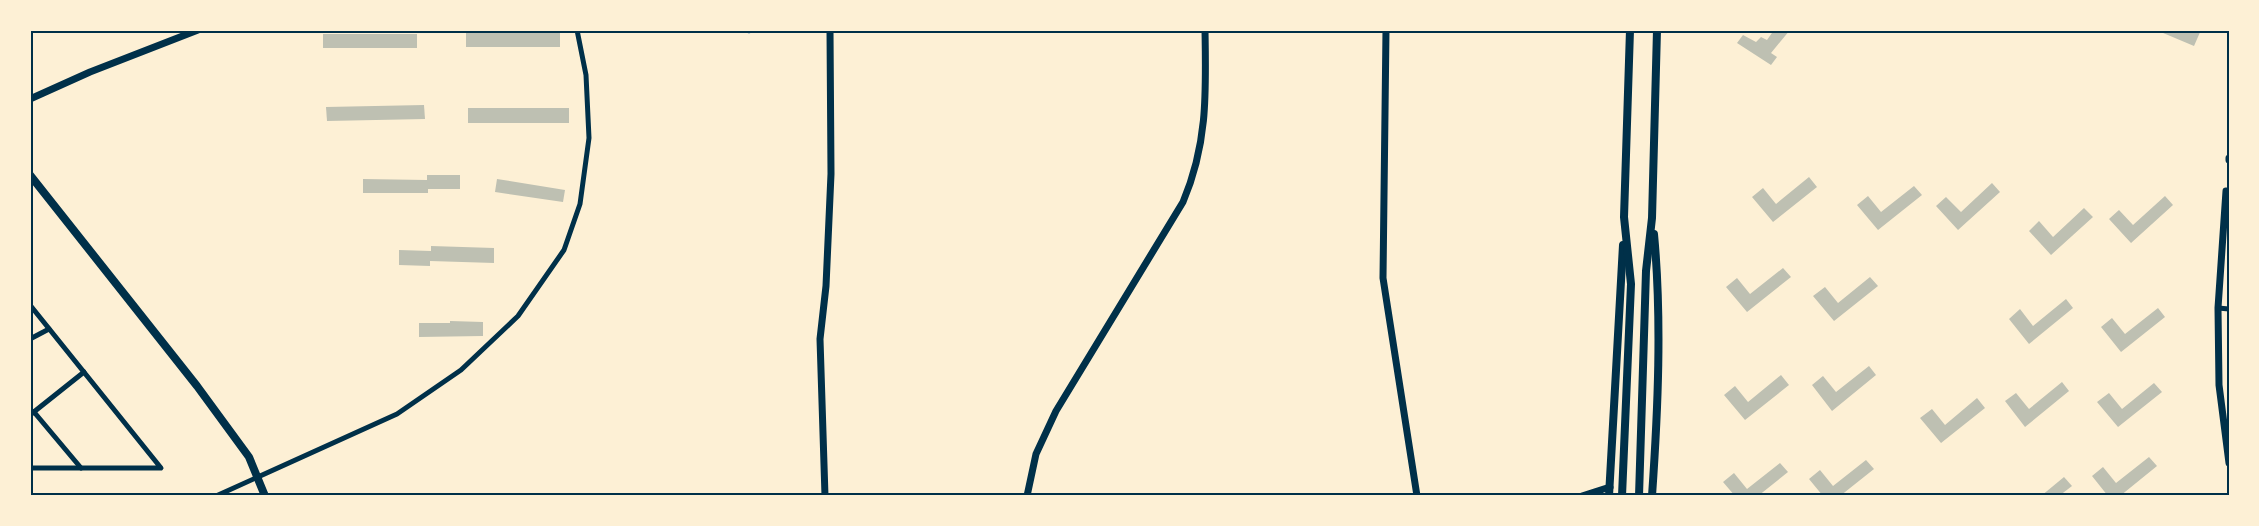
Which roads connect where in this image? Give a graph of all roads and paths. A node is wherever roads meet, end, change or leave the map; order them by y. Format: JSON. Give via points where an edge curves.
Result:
{"nodes":[{"id":1,"x":198,"y":30,"type":"edge"},
{"id":2,"x":577,"y":30,"type":"edge"},
{"id":3,"x":830,"y":30,"type":"edge"},
{"id":4,"x":1205,"y":30,"type":"edge"},
{"id":5,"x":1386,"y":30,"type":"edge"},
{"id":6,"x":1630,"y":30,"type":"edge"},
{"id":7,"x":1657,"y":30,"type":"edge"},
{"id":8,"x":30,"y":99,"type":"edge"},
{"id":9,"x":30,"y":175,"type":"edge"},
{"id":10,"x":2226,"y":191,"type":"dead end"},
{"id":11,"x":1624,"y":217,"type":"junction"},
{"id":12,"x":1652,"y":218,"type":"junction"},
{"id":13,"x":30,"y":305,"type":"edge"},
{"id":14,"x":2218,"y":308,"type":"junction"},
{"id":15,"x":2229,"y":309,"type":"edge"},
{"id":16,"x":50,"y":329,"type":"junction"},
{"id":17,"x":30,"y":339,"type":"edge"},
{"id":18,"x":84,"y":372,"type":"junction"},
{"id":19,"x":32,"y":413,"type":"edge"},
{"id":20,"x":2229,"y":463,"type":"edge"},
{"id":21,"x":30,"y":468,"type":"edge"},
{"id":22,"x":81,"y":468,"type":"junction"},
{"id":23,"x":259,"y":478,"type":"junction"},
{"id":24,"x":1609,"y":492,"type":"edge"},
{"id":25,"x":1652,"y":495,"type":"edge"},
{"id":26,"x":216,"y":496,"type":"edge"},
{"id":27,"x":265,"y":496,"type":"edge"},
{"id":28,"x":825,"y":496,"type":"edge"},
{"id":29,"x":1027,"y":496,"type":"edge"},
{"id":30,"x":1418,"y":496,"type":"edge"},
{"id":31,"x":1582,"y":496,"type":"edge"},
{"id":32,"x":1622,"y":496,"type":"edge"},
{"id":33,"x":1639,"y":496,"type":"edge"}],
"edges":[{"from":1,"to":8,"type":"street"},
{"from":2,"to":23,"type":"street","via":[[586,75],[589,138],[580,204],[564,250],[518,316],[461,370],[397,414]]},
{"from":3,"to":28,"type":"street","via":[[831,174],[820,339]]},
{"from":4,"to":29,"type":"street","via":[[1206,109],[1193,177],[1183,202],[1056,411],[1036,454]]},
{"from":5,"to":30,"type":"street","via":[[1383,278]]},
{"from":6,"to":11,"type":"main road"},
{"from":7,"to":12,"type":"main road"},
{"from":9,"to":23,"type":"main road","via":[[197,386],[249,457]]},
{"from":10,"to":14,"type":"street"},
{"from":11,"to":24,"type":"main road"},
{"from":11,"to":32,"type":"main road","via":[[1631,284]]},
{"from":12,"to":25,"type":"main road","via":[[1658,282]]},
{"from":12,"to":33,"type":"main road","via":[[1646,271]]},
{"from":13,"to":16,"type":"street"},
{"from":14,"to":15,"type":"street"},
{"from":14,"to":20,"type":"street","via":[[2219,385]]},
{"from":16,"to":17,"type":"street"},
{"from":16,"to":18,"type":"street"},
{"from":18,"to":19,"type":"street"},
{"from":18,"to":22,"type":"street","via":[[161,468]]},
{"from":19,"to":22,"type":"street"},
{"from":21,"to":22,"type":"street"},
{"from":23,"to":26,"type":"street"},
{"from":23,"to":27,"type":"main road"},
{"from":24,"to":31,"type":"street"}]}
